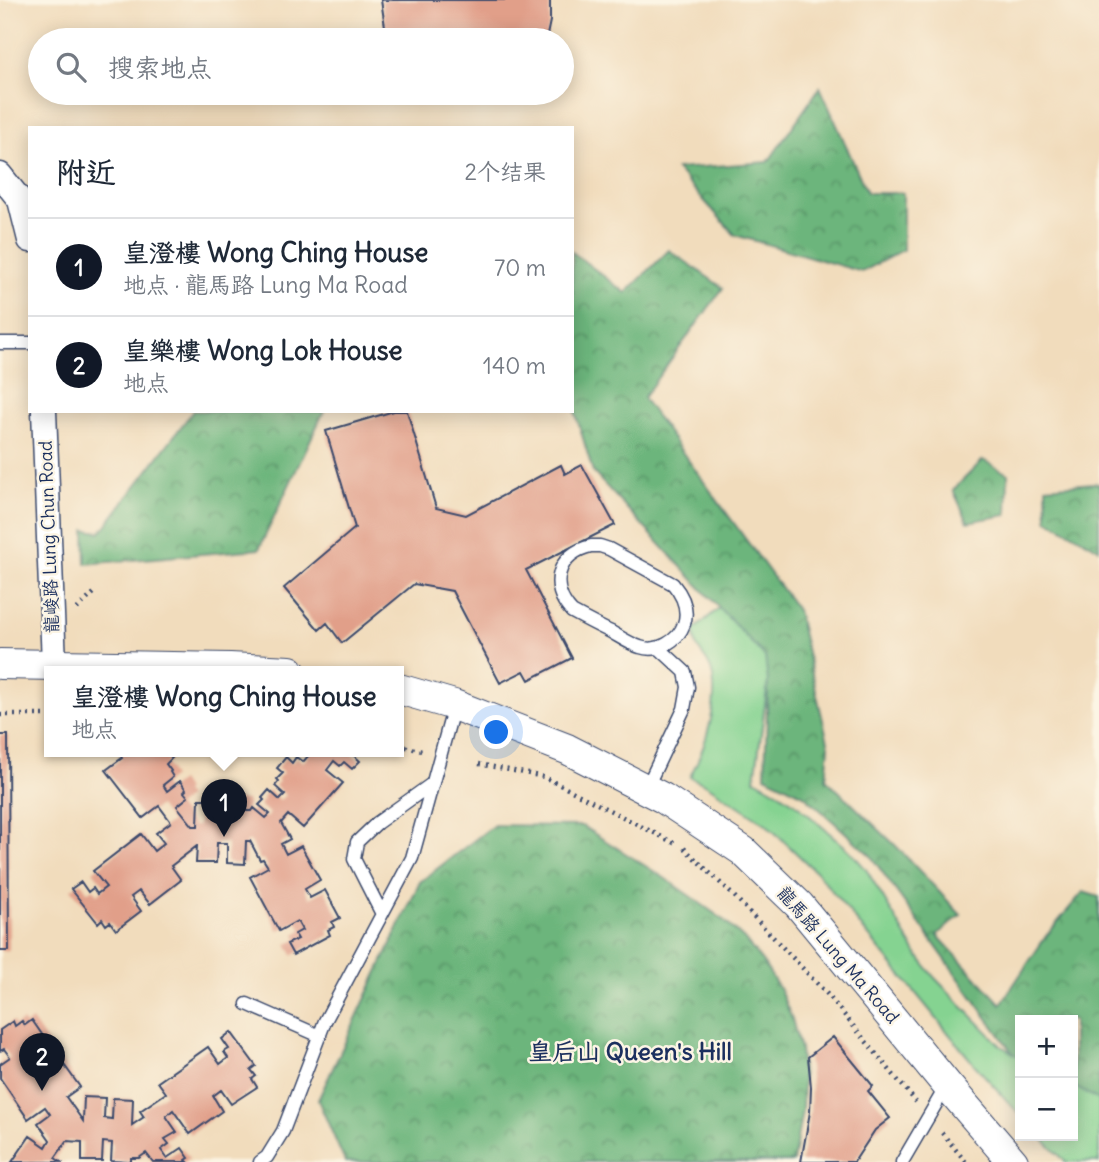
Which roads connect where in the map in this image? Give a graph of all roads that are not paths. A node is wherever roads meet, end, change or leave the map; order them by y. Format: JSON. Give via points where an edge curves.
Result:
{"nodes":[{"id":1,"x":0,"y":175,"type":"edge"},
{"id":2,"x":28,"y":232,"type":"edge"},
{"id":3,"x":0,"y":343,"type":"edge"},
{"id":4,"x":28,"y":343,"type":"edge"},
{"id":5,"x":44,"y":413,"type":"edge"},
{"id":6,"x":659,"y":648,"type":"junction"},
{"id":7,"x":0,"y":664,"type":"edge"},
{"id":8,"x":54,"y":664,"type":"junction"},
{"id":9,"x":171,"y":666,"type":"edge"},
{"id":10,"x":404,"y":690,"type":"edge"},
{"id":11,"x":454,"y":705,"type":"junction"},
{"id":12,"x":433,"y":783,"type":"junction"},
{"id":13,"x":646,"y":789,"type":"junction"},
{"id":14,"x":382,"y":914,"type":"junction"},
{"id":15,"x":247,"y":1004,"type":"dead end"},
{"id":16,"x":320,"y":1035,"type":"junction"},
{"id":17,"x":947,"y":1085,"type":"junction"},
{"id":18,"x":260,"y":1162,"type":"edge"},
{"id":19,"x":902,"y":1162,"type":"edge"},
{"id":20,"x":1013,"y":1162,"type":"edge"}],
"edges":[{"from":1,"to":2,"type":"street","via":[[20,200]]},
{"from":3,"to":4,"type":"lane"},
{"from":5,"to":8,"type":"street","name":"龍峻路 Lung Chun Road"},
{"from":6,"to":6,"type":"lane","via":[[641,648],[572,612],[561,597],[558,582],[568,557],[583,548],[600,546],[673,584],[684,601],[685,621],[673,640]]},
{"from":6,"to":13,"type":"lane","via":[[685,672],[688,687],[684,709]]},
{"from":7,"to":8,"type":"street"},
{"from":8,"to":9,"type":"street"},
{"from":10,"to":11,"type":"street","name":"龍馬路 Lung Ma Road"},
{"from":11,"to":12,"type":"lane"},
{"from":11,"to":13,"type":"street","name":"龍馬路 Lung Ma Road","via":[[567,749]]},
{"from":12,"to":14,"type":"lane","via":[[412,858]]},
{"from":12,"to":14,"type":"lane","via":[[357,842],[354,859]]},
{"from":13,"to":17,"type":"street","name":"龍馬路 Lung Ma Road","via":[[743,852],[799,905]]},
{"from":14,"to":16,"type":"lane"},
{"from":15,"to":16,"type":"lane"},
{"from":16,"to":18,"type":"lane","via":[[283,1131]]},
{"from":17,"to":19,"type":"lane"},
{"from":17,"to":20,"type":"street","name":"龍馬路 Lung Ma Road"}]}
